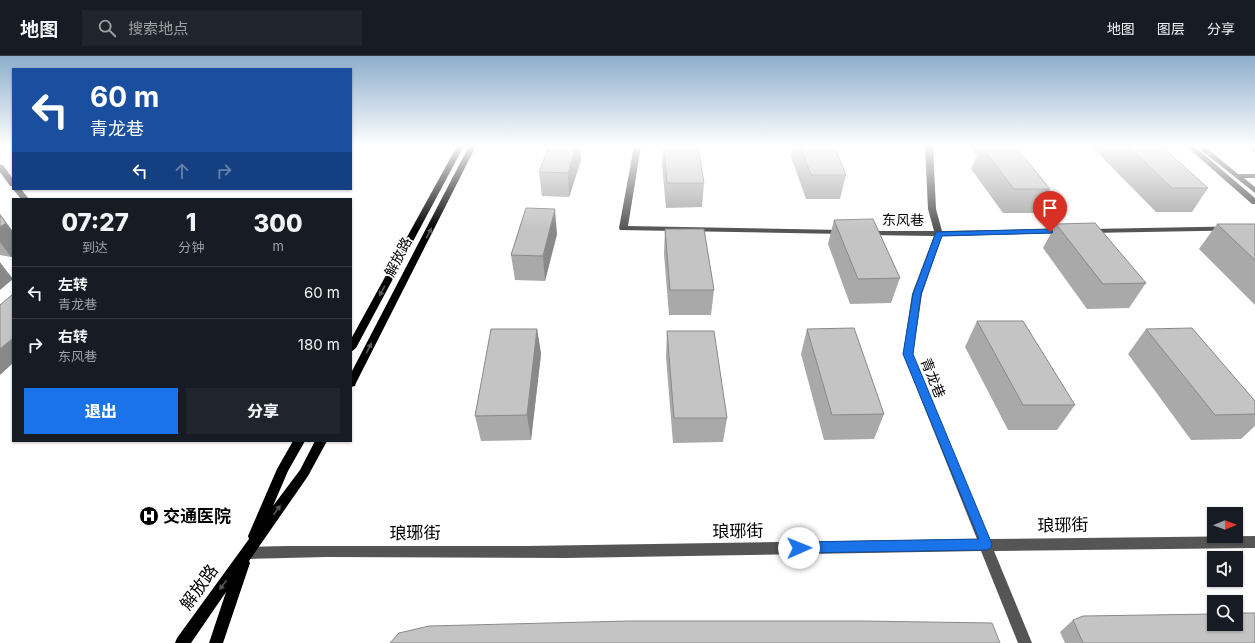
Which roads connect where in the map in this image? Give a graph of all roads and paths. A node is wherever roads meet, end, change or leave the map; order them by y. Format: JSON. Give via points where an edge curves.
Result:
{"nodes":[{"id":1,"x":5,"y":173,"type":"edge"},
{"id":2,"x":446,"y":173,"type":"edge"},
{"id":3,"x":459,"y":173,"type":"edge"},
{"id":4,"x":633,"y":173,"type":"edge"},
{"id":5,"x":930,"y":173,"type":"edge"},
{"id":6,"x":1221,"y":173,"type":"edge"},
{"id":7,"x":1234,"y":173,"type":"edge"},
{"id":8,"x":1237,"y":176,"type":"junction"},
{"id":9,"x":1255,"y":176,"type":"edge"},
{"id":10,"x":12,"y":183,"type":"edge"},
{"id":11,"x":18,"y":190,"type":"edge"},
{"id":12,"x":1255,"y":192,"type":"edge"},
{"id":13,"x":24,"y":198,"type":"edge"},
{"id":14,"x":1255,"y":202,"type":"edge"},
{"id":15,"x":1255,"y":228,"type":"edge"},
{"id":16,"x":939,"y":234,"type":"junction"},
{"id":17,"x":352,"y":346,"type":"edge"},
{"id":18,"x":352,"y":381,"type":"edge"},
{"id":19,"x":298,"y":442,"type":"edge"},
{"id":20,"x":320,"y":442,"type":"edge"},
{"id":21,"x":1255,"y":542,"type":"edge"},
{"id":22,"x":986,"y":544,"type":"junction"},
{"id":23,"x":247,"y":554,"type":"junction"},
{"id":24,"x":182,"y":643,"type":"edge"},
{"id":25,"x":216,"y":643,"type":"edge"},
{"id":26,"x":1025,"y":643,"type":"edge"}],
"edges":[{"from":1,"to":10,"type":"street"},
{"from":2,"to":17,"type":"main road","name":"解放路","one_way":true},
{"from":18,"to":3,"type":"main road","name":"解放路","one_way":true},
{"from":4,"to":16,"type":"street","name":"东风巷","via":[[623,228]]},
{"from":5,"to":16,"type":"street","via":[[932,209]]},
{"from":6,"to":14,"type":"street"},
{"from":7,"to":8,"type":"street"},
{"from":8,"to":9,"type":"street"},
{"from":8,"to":12,"type":"street"},
{"from":11,"to":13,"type":"street"},
{"from":15,"to":16,"type":"street","name":"东风巷"},
{"from":16,"to":22,"type":"street","name":"青龙巷","via":[[917,294],[908,354]]},
{"from":19,"to":23,"type":"main road","name":"解放路","via":[[283,469]]},
{"from":23,"to":20,"type":"main road","name":"解放路","one_way":true,"via":[[304,473]]},
{"from":21,"to":22,"type":"street","name":"琅琊街"},
{"from":22,"to":23,"type":"street","name":"琅琊街","via":[[562,552],[301,550]]},
{"from":22,"to":26,"type":"street","name":"青龙巷"},
{"from":23,"to":24,"type":"main road","name":"解放路","one_way":true},
{"from":23,"to":25,"type":"main road","name":"解放路"}]}
